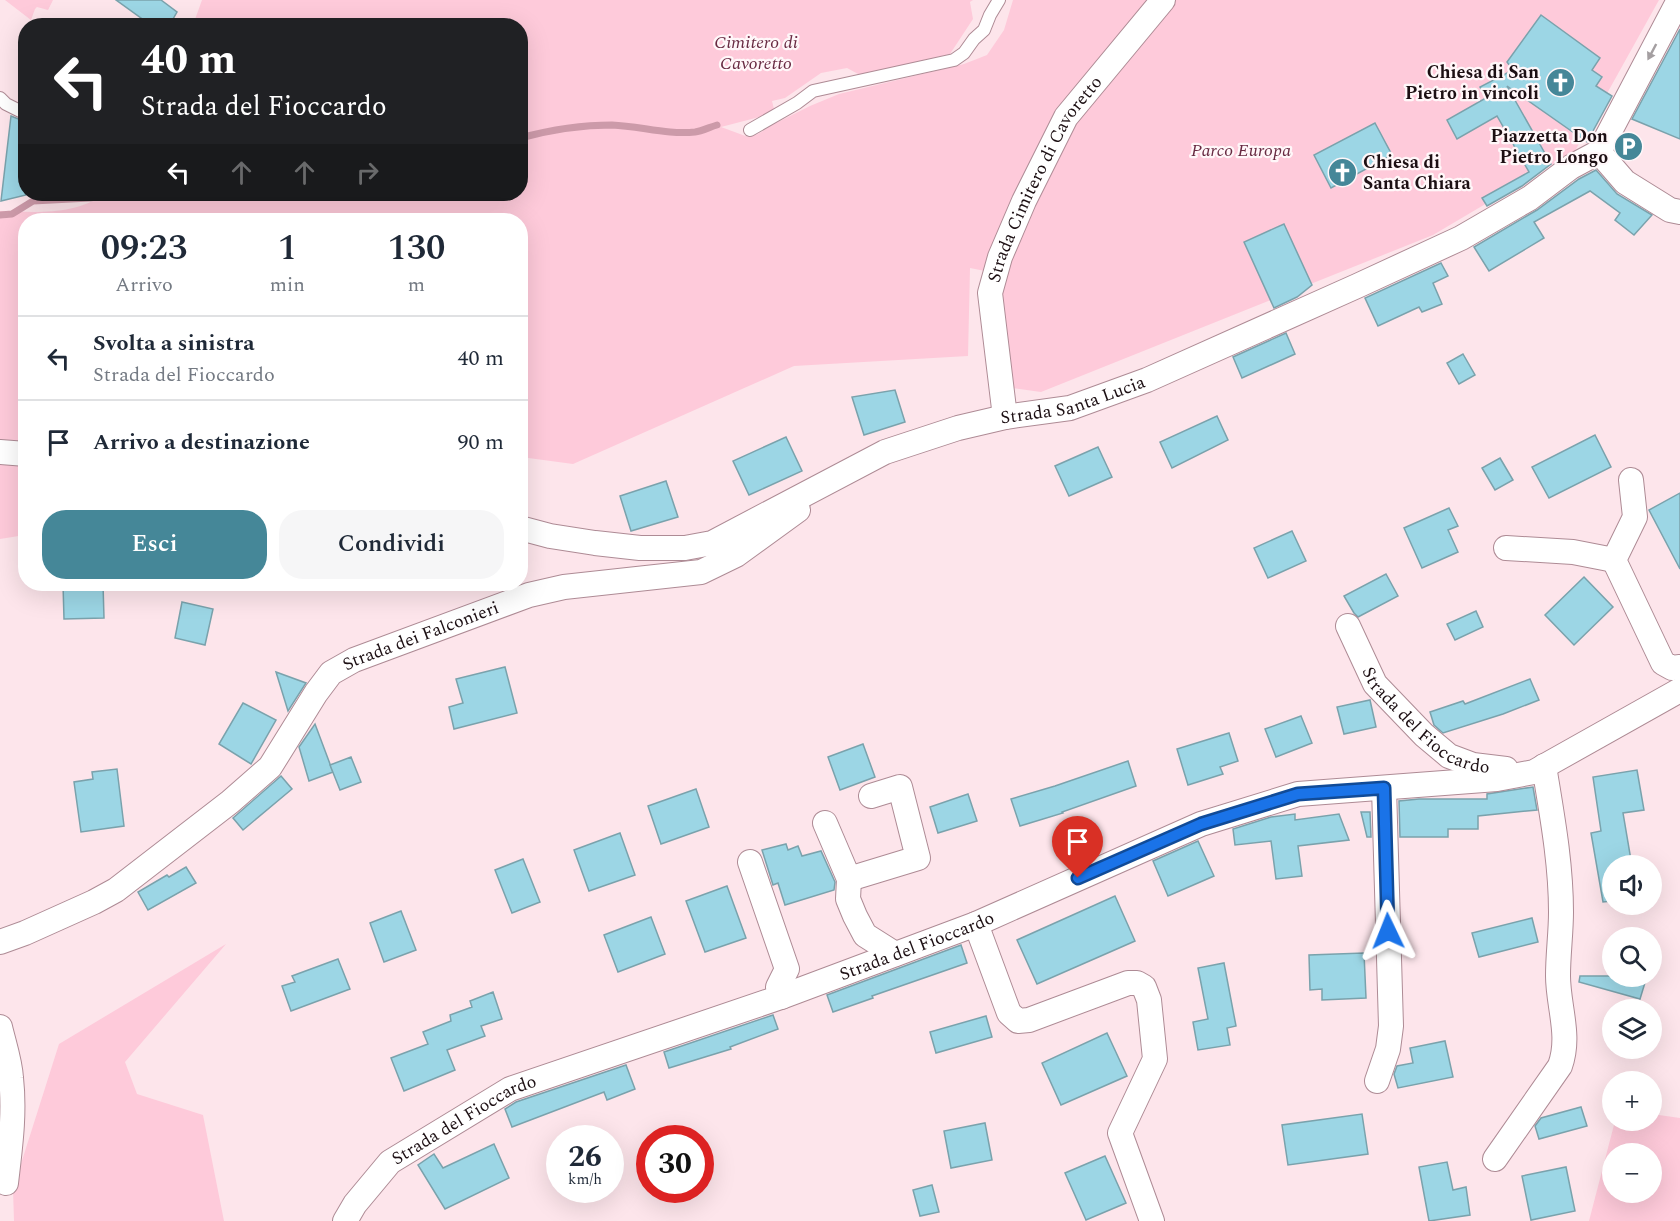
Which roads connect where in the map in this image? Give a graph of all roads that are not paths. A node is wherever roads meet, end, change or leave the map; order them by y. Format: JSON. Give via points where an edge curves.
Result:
{"nodes":[{"id":1,"x":999,"y":0,"type":"edge"},
{"id":2,"x":1163,"y":0,"type":"edge"},
{"id":3,"x":1679,"y":0,"type":"edge"},
{"id":4,"x":0,"y":98,"type":"edge"},
{"id":5,"x":18,"y":110,"type":"edge"},
{"id":6,"x":750,"y":130,"type":"dead end"},
{"id":7,"x":1599,"y":152,"type":"junction"},
{"id":8,"x":1680,"y":212,"type":"edge"},
{"id":9,"x":1005,"y":417,"type":"junction"},
{"id":10,"x":0,"y":452,"type":"edge"},
{"id":11,"x":18,"y":453,"type":"edge"},
{"id":12,"x":841,"y":474,"type":"junction"},
{"id":13,"x":1631,"y":480,"type":"dead end"},
{"id":14,"x":528,"y":530,"type":"edge"},
{"id":15,"x":1506,"y":548,"type":"dead end"},
{"id":16,"x":1614,"y":560,"type":"junction"},
{"id":17,"x":1348,"y":626,"type":"dead end"},
{"id":18,"x":1680,"y":667,"type":"edge"},
{"id":19,"x":1680,"y":690,"type":"edge"},
{"id":20,"x":1539,"y":769,"type":"junction"},
{"id":21,"x":1384,"y":788,"type":"junction"},
{"id":22,"x":871,"y":796,"type":"dead end"},
{"id":23,"x":825,"y":823,"type":"dead end"},
{"id":24,"x":750,"y":862,"type":"dead end"},
{"id":25,"x":849,"y":879,"type":"junction"},
{"id":26,"x":976,"y":924,"type":"junction"},
{"id":27,"x":0,"y":942,"type":"edge"},
{"id":28,"x":895,"y":954,"type":"junction"},
{"id":29,"x":781,"y":997,"type":"junction"},
{"id":30,"x":0,"y":1027,"type":"edge"},
{"id":31,"x":1377,"y":1081,"type":"dead end"},
{"id":32,"x":1496,"y":1159,"type":"dead end"},
{"id":33,"x":6,"y":1183,"type":"dead end"},
{"id":34,"x":345,"y":1221,"type":"edge"},
{"id":35,"x":1152,"y":1221,"type":"edge"}],
"edges":[{"from":1,"to":6,"type":"lane","via":[[984,30],[954,60],[813,91]]},
{"from":2,"to":9,"type":"street","name":"Strada Cimitero di Cavoretto","via":[[1066,117],[1000,257],[990,293]]},
{"from":3,"to":7,"type":"street","one_way":true},
{"from":4,"to":5,"type":"lane"},
{"from":7,"to":8,"type":"street","via":[[1625,182],[1670,210]]},
{"from":7,"to":9,"type":"street","name":"Strada Santa Lucia","via":[[1461,238],[1336,296],[1147,380],[1070,408]]},
{"from":9,"to":12,"type":"street","name":"Strada Santa Lucia","via":[[885,453]]},
{"from":10,"to":11,"type":"street"},
{"from":12,"to":14,"type":"street","name":"Strada Santa Lucia","via":[[712,543],[685,548],[595,543]]},
{"from":12,"to":27,"type":"street","name":"Strada dei Falconieri","via":[[751,545],[701,572],[564,587],[529,595],[354,660],[331,673],[270,767],[230,802],[116,890]]},
{"from":13,"to":16,"type":"street","via":[[1635,517]]},
{"from":15,"to":16,"type":"street","via":[[1573,552]]},
{"from":16,"to":18,"type":"street","via":[[1663,663]]},
{"from":17,"to":20,"type":"street","name":"Strada del Fioccardo","via":[[1375,684],[1449,756],[1473,765]]},
{"from":19,"to":20,"type":"street","name":"Strada del Fioccardo"},
{"from":20,"to":21,"type":"street","name":"Strada del Fioccardo","via":[[1497,779]]},
{"from":20,"to":32,"type":"street","via":[[1559,861],[1562,913],[1558,978],[1564,1055]]},
{"from":21,"to":26,"type":"street","name":"Strada del Fioccardo","via":[[1298,794],[1201,824]]},
{"from":21,"to":31,"type":"street","via":[[1391,1026]]},
{"from":22,"to":25,"type":"street","via":[[900,787],[918,858]]},
{"from":23,"to":25,"type":"street"},
{"from":24,"to":29,"type":"street","via":[[787,969],[778,987]]},
{"from":25,"to":28,"type":"street","via":[[848,899],[865,935]]},
{"from":26,"to":28,"type":"street","name":"Strada del Fioccardo"},
{"from":26,"to":35,"type":"street","via":[[1009,1013],[1018,1021],[1128,983],[1144,987],[1155,1059],[1120,1133]]},
{"from":28,"to":29,"type":"street","name":"Strada del Fioccardo"},
{"from":29,"to":34,"type":"street","name":"Strada del Fioccardo","via":[[510,1089],[390,1162]]},
{"from":30,"to":33,"type":"street","via":[[13,1102]]}]}
